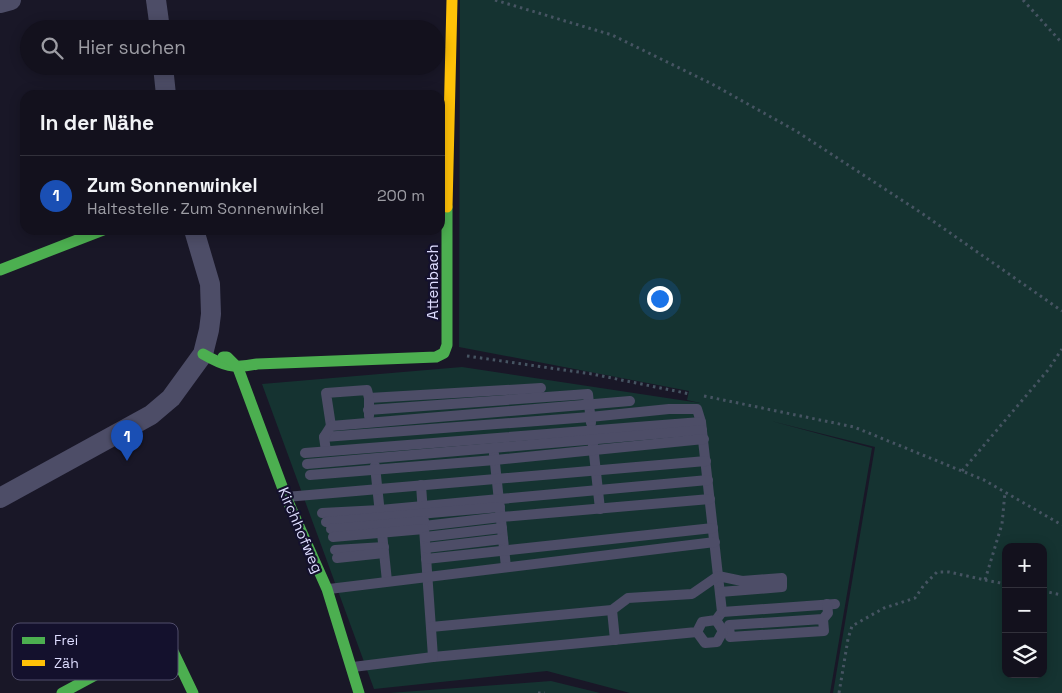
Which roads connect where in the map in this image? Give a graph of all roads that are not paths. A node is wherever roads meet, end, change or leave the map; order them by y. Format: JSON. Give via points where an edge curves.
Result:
{"nodes":[{"id":1,"x":11,"y":0,"type":"edge"},
{"id":2,"x":156,"y":0,"type":"edge"},
{"id":3,"x":452,"y":0,"type":"edge"},
{"id":4,"x":0,"y":3,"type":"edge"},
{"id":5,"x":159,"y":20,"type":"edge"},
{"id":6,"x":164,"y":75,"type":"edge"},
{"id":7,"x":165,"y":90,"type":"edge"},
{"id":8,"x":445,"y":151,"type":"edge"},
{"id":9,"x":90,"y":235,"type":"edge"},
{"id":10,"x":195,"y":235,"type":"edge"},
{"id":11,"x":444,"y":235,"type":"edge"},
{"id":12,"x":0,"y":270,"type":"edge"},
{"id":13,"x":202,"y":354,"type":"junction"},
{"id":14,"x":238,"y":368,"type":"junction"},
{"id":15,"x":541,"y":388,"type":"dead end"},
{"id":16,"x":487,"y":391,"type":"junction"},
{"id":17,"x":369,"y":398,"type":"junction"},
{"id":18,"x":630,"y":401,"type":"dead end"},
{"id":19,"x":589,"y":404,"type":"junction"},
{"id":20,"x":489,"y":408,"type":"junction"},
{"id":21,"x":368,"y":410,"type":"junction"},
{"id":22,"x":590,"y":417,"type":"junction"},
{"id":23,"x":491,"y":424,"type":"junction"},
{"id":24,"x":332,"y":426,"type":"junction"},
{"id":25,"x":371,"y":428,"type":"junction"},
{"id":26,"x":702,"y":431,"type":"junction"},
{"id":27,"x":324,"y":437,"type":"junction"},
{"id":28,"x":593,"y":440,"type":"junction"},
{"id":29,"x":493,"y":443,"type":"junction"},
{"id":30,"x":326,"y":451,"type":"junction"},
{"id":31,"x":374,"y":453,"type":"junction"},
{"id":32,"x":495,"y":460,"type":"junction"},
{"id":33,"x":706,"y":461,"type":"junction"},
{"id":34,"x":596,"y":470,"type":"junction"},
{"id":35,"x":376,"y":471,"type":"junction"},
{"id":36,"x":310,"y":475,"type":"dead end"},
{"id":37,"x":497,"y":478,"type":"junction"},
{"id":38,"x":708,"y":480,"type":"junction"},
{"id":39,"x":422,"y":485,"type":"junction"},
{"id":40,"x":378,"y":488,"type":"junction"},
{"id":41,"x":598,"y":490,"type":"junction"},
{"id":42,"x":286,"y":497,"type":"junction"},
{"id":43,"x":0,"y":498,"type":"edge"},
{"id":44,"x":710,"y":499,"type":"junction"},
{"id":45,"x":500,"y":508,"type":"junction"},
{"id":46,"x":600,"y":509,"type":"junction"},
{"id":47,"x":424,"y":522,"type":"junction"},
{"id":48,"x":502,"y":528,"type":"junction"},
{"id":49,"x":713,"y":528,"type":"junction"},
{"id":50,"x":382,"y":532,"type":"junction"},
{"id":51,"x":331,"y":536,"type":"junction"},
{"id":52,"x":715,"y":542,"type":"junction"},
{"id":53,"x":504,"y":545,"type":"junction"},
{"id":54,"x":426,"y":548,"type":"junction"},
{"id":55,"x":426,"y":559,"type":"junction"},
{"id":56,"x":506,"y":568,"type":"junction"},
{"id":57,"x":718,"y":576,"type":"junction"},
{"id":58,"x":428,"y":577,"type":"junction"},
{"id":59,"x":387,"y":582,"type":"junction"},
{"id":60,"x":326,"y":590,"type":"junction"},
{"id":61,"x":720,"y":592,"type":"junction"},
{"id":62,"x":612,"y":610,"type":"junction"},
{"id":63,"x":719,"y":616,"type":"junction"},
{"id":64,"x":431,"y":627,"type":"junction"},
{"id":65,"x":726,"y":631,"type":"junction"},
{"id":66,"x":697,"y":632,"type":"junction"},
{"id":67,"x":615,"y":640,"type":"junction"},
{"id":68,"x":433,"y":657,"type":"junction"},
{"id":69,"x":178,"y":662,"type":"edge"},
{"id":70,"x":352,"y":667,"type":"junction"},
{"id":71,"x":86,"y":680,"type":"edge"},
{"id":72,"x":62,"y":693,"type":"edge"},
{"id":73,"x":193,"y":693,"type":"edge"},
{"id":74,"x":359,"y":693,"type":"edge"}],
"edges":[{"from":1,"to":4,"type":"street"},
{"from":2,"to":5,"type":"street"},
{"from":3,"to":8,"type":"street","name":"Attenbach"},
{"from":6,"to":7,"type":"street"},
{"from":9,"to":12,"type":"street"},
{"from":10,"to":13,"type":"street","via":[[210,284],[211,314]]},
{"from":11,"to":14,"type":"street","name":"Attenbach","via":[[447,346],[444,353],[436,357],[257,364]]},
{"from":13,"to":14,"type":"street","via":[[224,366]]},
{"from":13,"to":43,"type":"street","via":[[171,398],[151,414]]},
{"from":14,"to":42,"type":"street","name":"Kirchhofweg"},
{"from":15,"to":16,"type":"lane"},
{"from":16,"to":17,"type":"lane"},
{"from":16,"to":20,"type":"lane"},
{"from":17,"to":21,"type":"lane"},
{"from":17,"to":24,"type":"lane","via":[[367,390],[326,392]]},
{"from":18,"to":19,"type":"lane"},
{"from":19,"to":20,"type":"lane","via":[[588,394]]},
{"from":19,"to":22,"type":"lane"},
{"from":20,"to":21,"type":"lane"},
{"from":20,"to":23,"type":"lane"},
{"from":20,"to":25,"type":"lane"},
{"from":21,"to":25,"type":"lane"},
{"from":22,"to":23,"type":"lane"},
{"from":22,"to":26,"type":"lane","via":[[696,409]]},
{"from":22,"to":28,"type":"lane"},
{"from":23,"to":25,"type":"lane"},
{"from":23,"to":29,"type":"lane"},
{"from":24,"to":25,"type":"lane"},
{"from":24,"to":27,"type":"lane"},
{"from":25,"to":27,"type":"lane"},
{"from":25,"to":31,"type":"lane"},
{"from":26,"to":28,"type":"lane"},
{"from":26,"to":28,"type":"lane"},
{"from":26,"to":33,"type":"lane"},
{"from":27,"to":30,"type":"lane"},
{"from":28,"to":29,"type":"lane"},
{"from":28,"to":32,"type":"lane"},
{"from":28,"to":34,"type":"lane"},
{"from":29,"to":31,"type":"lane"},
{"from":29,"to":32,"type":"lane"},
{"from":30,"to":31,"type":"lane"},
{"from":30,"to":31,"type":"lane","via":[[306,458]]},
{"from":31,"to":35,"type":"lane"},
{"from":32,"to":35,"type":"lane"},
{"from":32,"to":37,"type":"lane"},
{"from":33,"to":34,"type":"lane"},
{"from":33,"to":38,"type":"lane"},
{"from":34,"to":37,"type":"lane"},
{"from":34,"to":41,"type":"lane"},
{"from":35,"to":36,"type":"lane"},
{"from":35,"to":40,"type":"lane"},
{"from":37,"to":39,"type":"lane"},
{"from":37,"to":45,"type":"lane"},
{"from":38,"to":41,"type":"lane"},
{"from":38,"to":44,"type":"lane"},
{"from":39,"to":40,"type":"lane"},
{"from":39,"to":47,"type":"lane"},
{"from":40,"to":42,"type":"lane"},
{"from":40,"to":50,"type":"lane"},
{"from":41,"to":45,"type":"lane"},
{"from":41,"to":46,"type":"lane"},
{"from":42,"to":60,"type":"street","name":"Kirchhofweg"},
{"from":44,"to":46,"type":"lane"},
{"from":44,"to":49,"type":"lane"},
{"from":45,"to":46,"type":"lane"},
{"from":45,"to":47,"type":"lane"},
{"from":45,"to":47,"type":"lane"},
{"from":45,"to":48,"type":"lane"},
{"from":47,"to":48,"type":"lane"},
{"from":47,"to":50,"type":"lane"},
{"from":47,"to":50,"type":"lane"},
{"from":47,"to":54,"type":"lane"},
{"from":48,"to":53,"type":"lane"},
{"from":49,"to":52,"type":"lane"},
{"from":49,"to":53,"type":"lane"},
{"from":50,"to":51,"type":"lane"},
{"from":50,"to":51,"type":"lane"},
{"from":50,"to":51,"type":"lane"},
{"from":50,"to":59,"type":"lane"},
{"from":52,"to":56,"type":"lane"},
{"from":52,"to":57,"type":"lane"},
{"from":53,"to":54,"type":"lane"},
{"from":53,"to":55,"type":"lane"},
{"from":53,"to":56,"type":"lane"},
{"from":54,"to":55,"type":"lane"},
{"from":55,"to":58,"type":"lane"},
{"from":56,"to":58,"type":"lane"},
{"from":57,"to":61,"type":"lane"},
{"from":57,"to":61,"type":"lane","via":[[742,582],[782,578],[782,587]]},
{"from":57,"to":62,"type":"lane","via":[[692,594],[628,598]]},
{"from":58,"to":59,"type":"lane"},
{"from":58,"to":64,"type":"lane"},
{"from":59,"to":60,"type":"lane"},
{"from":60,"to":70,"type":"street","name":"Kirchhofweg"},
{"from":61,"to":63,"type":"lane"},
{"from":62,"to":64,"type":"lane"},
{"from":62,"to":67,"type":"lane"},
{"from":63,"to":65,"type":"lane"},
{"from":63,"to":65,"type":"lane","via":[[831,604],[823,619],[729,625]]},
{"from":63,"to":66,"type":"lane","via":[[702,622]]},
{"from":64,"to":68,"type":"lane"},
{"from":65,"to":66,"type":"lane","via":[[717,642],[705,643]]},
{"from":66,"to":67,"type":"lane"},
{"from":67,"to":68,"type":"lane"},
{"from":68,"to":70,"type":"lane"},
{"from":69,"to":73,"type":"street"},
{"from":70,"to":74,"type":"street","name":"Kirchhofweg"},
{"from":71,"to":72,"type":"street"}]}
